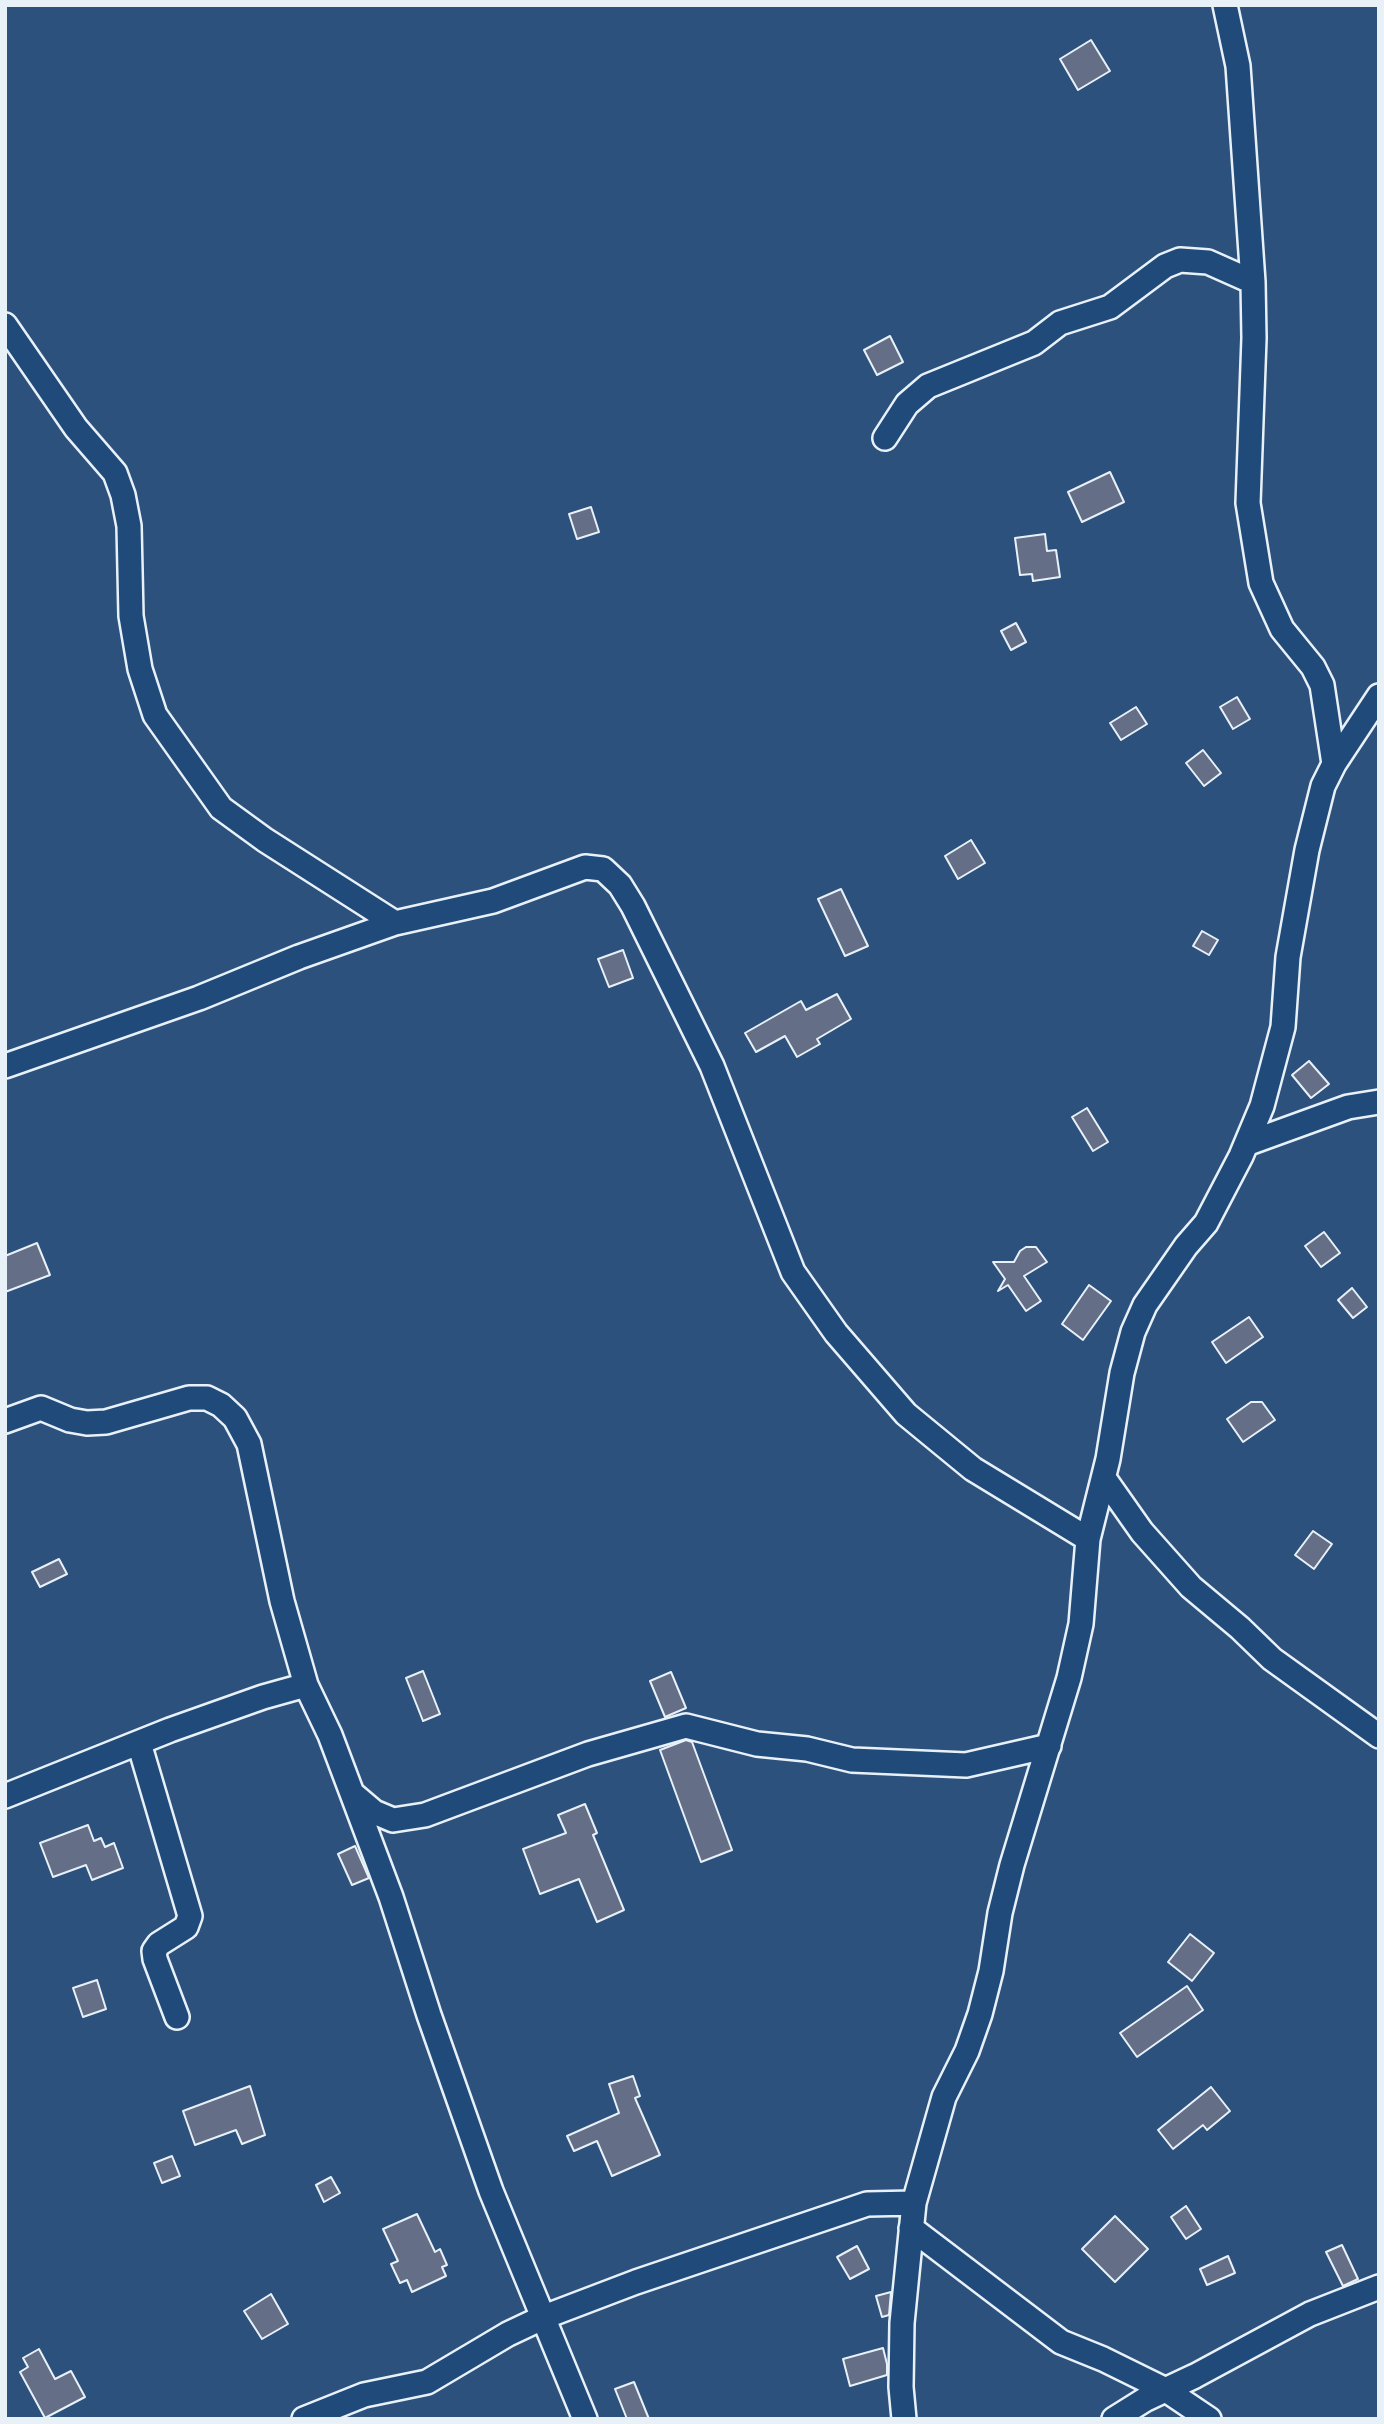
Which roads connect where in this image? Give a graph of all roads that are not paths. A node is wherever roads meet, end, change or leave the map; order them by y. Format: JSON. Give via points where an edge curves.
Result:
{"nodes":[{"id":1,"x":1225,"y":5,"type":"edge"},
{"id":2,"x":1253,"y":282,"type":"junction"},
{"id":3,"x":5,"y":325,"type":"edge"},
{"id":4,"x":885,"y":438,"type":"dead end"},
{"id":5,"x":1379,"y":696,"type":"edge"},
{"id":6,"x":1334,"y":764,"type":"junction"},
{"id":7,"x":395,"y":923,"type":"junction"},
{"id":8,"x":5,"y":1066,"type":"edge"},
{"id":9,"x":1379,"y":1102,"type":"edge"},
{"id":10,"x":1246,"y":1144,"type":"junction"},
{"id":11,"x":5,"y":1422,"type":"edge"},
{"id":12,"x":1104,"y":1478,"type":"junction"},
{"id":13,"x":1088,"y":1539,"type":"junction"},
{"id":14,"x":306,"y":1685,"type":"junction"},
{"id":15,"x":1379,"y":1736,"type":"edge"},
{"id":16,"x":139,"y":1744,"type":"junction"},
{"id":17,"x":1049,"y":1746,"type":"junction"},
{"id":18,"x":353,"y":1794,"type":"junction"},
{"id":19,"x":5,"y":1796,"type":"edge"},
{"id":20,"x":177,"y":2017,"type":"dead end"},
{"id":21,"x":914,"y":2203,"type":"junction"},
{"id":22,"x":911,"y":2228,"type":"junction"},
{"id":23,"x":1379,"y":2287,"type":"edge"},
{"id":24,"x":544,"y":2317,"type":"junction"},
{"id":25,"x":1166,"y":2390,"type":"junction"},
{"id":26,"x":304,"y":2419,"type":"edge"},
{"id":27,"x":585,"y":2419,"type":"edge"},
{"id":28,"x":904,"y":2419,"type":"edge"},
{"id":29,"x":1114,"y":2419,"type":"edge"},
{"id":30,"x":1209,"y":2419,"type":"edge"}],
"edges":[{"from":1,"to":2,"type":"street","via":[[1238,66]]},
{"from":2,"to":4,"type":"street","via":[[1208,262],[1180,260],[1165,266],[1111,307],[1060,323],[1034,343],[928,386],[907,404]]},
{"from":2,"to":6,"type":"street","via":[[1248,503],[1261,583],[1282,629],[1322,685]]},
{"from":3,"to":7,"type":"street","via":[[76,428],[115,473],[129,526],[131,616],[140,669],[155,715],[221,808]]},
{"from":5,"to":6,"type":"street"},
{"from":6,"to":10,"type":"street","via":[[1323,786],[1307,850],[1288,957],[1283,1027],[1262,1106]]},
{"from":7,"to":8,"type":"street"},
{"from":7,"to":13,"type":"street","via":[[492,901],[585,867],[603,869],[633,906],[712,1066],[793,1272],[836,1333],[906,1414],[973,1469]]},
{"from":9,"to":10,"type":"street","via":[[1348,1107]]},
{"from":10,"to":12,"type":"street","via":[[1206,1223],[1145,1305],[1133,1332]]},
{"from":11,"to":14,"type":"street","via":[[41,1408],[87,1423],[106,1422],[189,1398],[207,1398],[221,1405],[235,1418],[249,1444],[282,1601]]},
{"from":12,"to":13,"type":"street"},
{"from":12,"to":15,"type":"street","via":[[1191,1587],[1272,1659]]},
{"from":13,"to":17,"type":"street","via":[[1081,1623]]},
{"from":14,"to":16,"type":"street"},
{"from":14,"to":18,"type":"street"},
{"from":16,"to":19,"type":"street"},
{"from":16,"to":20,"type":"street","via":[[190,1916],[186,1927],[154,1951]]},
{"from":17,"to":18,"type":"street","via":[[966,1765],[852,1760],[686,1726],[588,1754],[425,1815],[393,1820],[374,1812]]},
{"from":17,"to":21,"type":"street","via":[[1003,1901],[980,2014],[944,2097]]},
{"from":18,"to":24,"type":"street","via":[[491,2192]]},
{"from":21,"to":22,"type":"street"},
{"from":21,"to":24,"type":"street","via":[[867,2204]]},
{"from":22,"to":25,"type":"street","via":[[1061,2342]]},
{"from":22,"to":28,"type":"street","via":[[902,2323]]},
{"from":23,"to":25,"type":"street","via":[[1310,2314]]},
{"from":24,"to":26,"type":"street","via":[[427,2382],[374,2392]]},
{"from":24,"to":27,"type":"street"},
{"from":25,"to":29,"type":"street"},
{"from":25,"to":30,"type":"street"}]}
